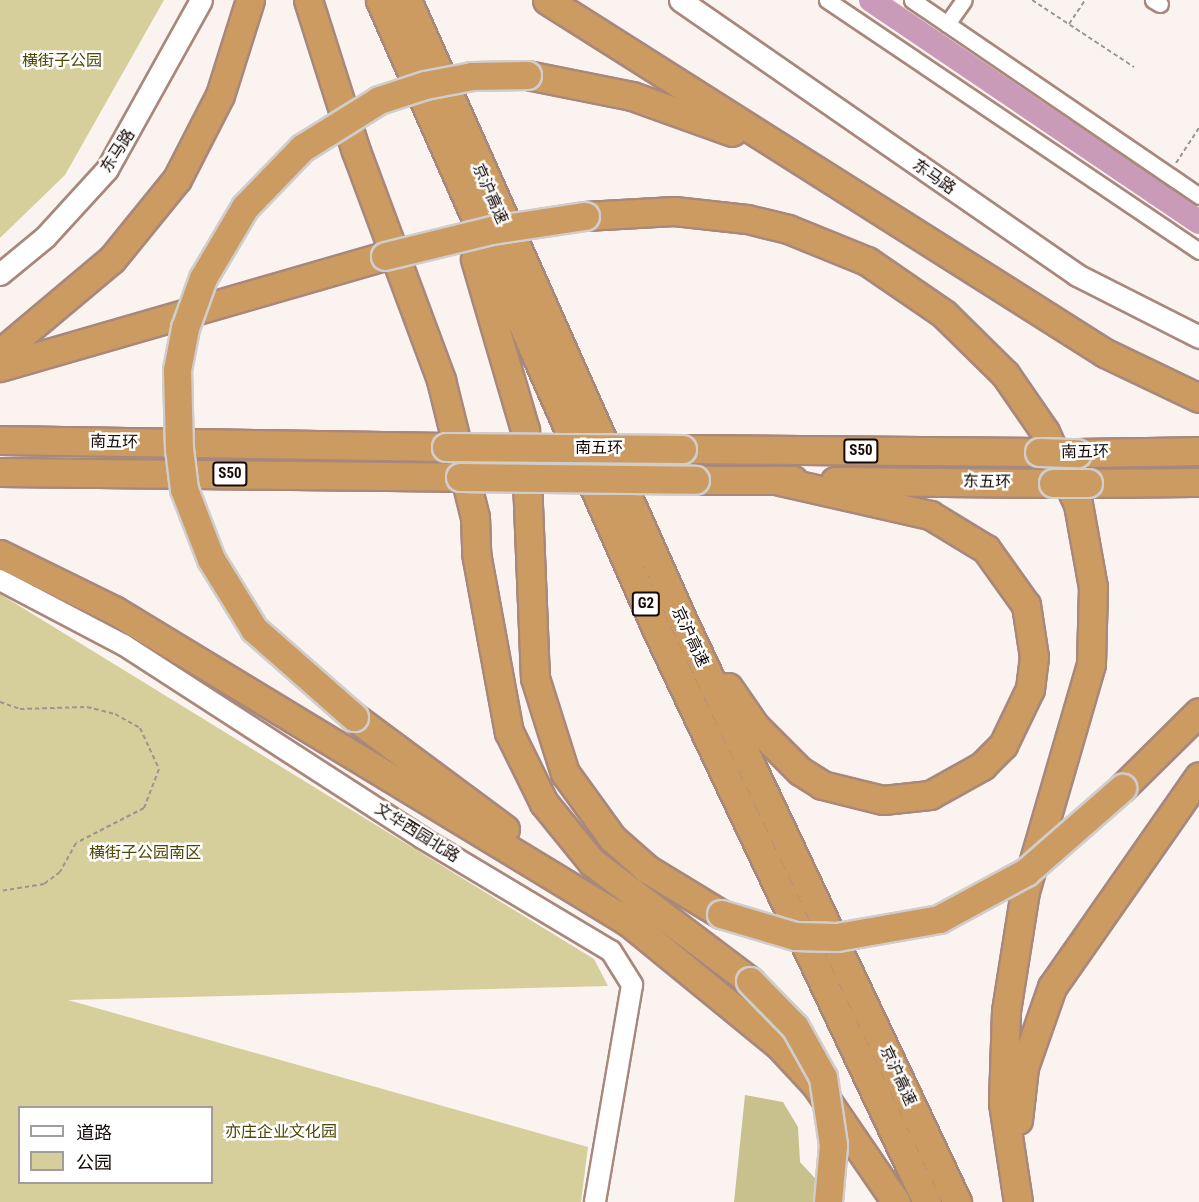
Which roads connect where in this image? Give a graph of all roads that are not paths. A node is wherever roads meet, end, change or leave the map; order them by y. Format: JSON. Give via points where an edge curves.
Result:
{"nodes":[{"id":1,"x":201,"y":0,"type":"edge"},
{"id":2,"x":250,"y":0,"type":"edge"},
{"id":3,"x":308,"y":0,"type":"edge"},
{"id":4,"x":380,"y":0,"type":"edge"},
{"id":5,"x":407,"y":0,"type":"edge"},
{"id":6,"x":547,"y":0,"type":"edge"},
{"id":7,"x":680,"y":0,"type":"edge"},
{"id":8,"x":827,"y":0,"type":"edge"},
{"id":9,"x":912,"y":0,"type":"edge"},
{"id":10,"x":964,"y":0,"type":"edge"},
{"id":11,"x":948,"y":24,"type":"junction"},
{"id":12,"x":431,"y":123,"type":"junction"},
{"id":13,"x":826,"y":176,"type":"junction"},
{"id":14,"x":1199,"y":196,"type":"edge"},
{"id":15,"x":1199,"y":251,"type":"edge"},
{"id":16,"x":0,"y":274,"type":"edge"},
{"id":17,"x":1199,"y":337,"type":"edge"},
{"id":18,"x":0,"y":353,"type":"edge"},
{"id":19,"x":0,"y":367,"type":"edge"},
{"id":20,"x":1199,"y":398,"type":"edge"},
{"id":21,"x":0,"y":440,"type":"edge"},
{"id":22,"x":1199,"y":451,"type":"edge"},
{"id":23,"x":0,"y":472,"type":"edge"},
{"id":24,"x":776,"y":480,"type":"junction"},
{"id":25,"x":1199,"y":482,"type":"edge"},
{"id":26,"x":0,"y":554,"type":"edge"},
{"id":27,"x":0,"y":580,"type":"edge"},
{"id":28,"x":681,"y":617,"type":"junction"},
{"id":29,"x":1199,"y":712,"type":"edge"},
{"id":30,"x":1199,"y":776,"type":"edge"},
{"id":31,"x":635,"y":926,"type":"junction"},
{"id":32,"x":595,"y":1202,"type":"edge"},
{"id":33,"x":828,"y":1202,"type":"edge"},
{"id":34,"x":896,"y":1202,"type":"edge"},
{"id":35,"x":927,"y":1202,"type":"edge"},
{"id":36,"x":957,"y":1202,"type":"edge"},
{"id":37,"x":1018,"y":1202,"type":"edge"}],
"edges":[{"from":1,"to":16,"type":"main road","name":"东马路","via":[[107,170],[45,237]]},
{"from":2,"to":18,"type":"highway","via":[[220,95],[177,179],[112,259]]},
{"from":3,"to":33,"type":"highway","bridge":true,"via":[[356,152],[441,380],[475,517],[476,553],[509,732],[544,803],[592,862],[750,981],[795,1027],[823,1077],[833,1145]]},
{"from":4,"to":12,"type":"highway","name":"京沪高速","number":"G2"},
{"from":5,"to":28,"type":"highway","name":"京沪高速","number":"G2"},
{"from":6,"to":13,"type":"highway"},
{"from":7,"to":17,"type":"main road","name":"东马路","via":[[1077,275]]},
{"from":8,"to":15,"type":"street"},
{"from":9,"to":11,"type":"street"},
{"from":10,"to":11,"type":"street"},
{"from":11,"to":14,"type":"street"},
{"from":12,"to":29,"type":"highway","bridge":true,"via":[[517,389],[529,484],[529,631],[545,719],[565,772],[612,838],[647,869],[721,914],[795,936],[837,937],[939,919],[1026,872],[1122,788]]},
{"from":12,"to":35,"type":"highway","name":"京沪高速","number":"G2","via":[[656,628]]},
{"from":13,"to":20,"type":"highway","via":[[1105,353]]},
{"from":13,"to":31,"type":"highway","bridge":true,"via":[[684,112],[580,82],[527,75],[472,76],[425,85],[379,100],[302,148],[245,207],[203,278],[185,328],[177,370],[178,450],[184,489],[211,559],[254,629],[354,717]]},
{"from":19,"to":37,"type":"highway","bridge":true,"via":[[385,256],[492,230],[585,216],[674,210],[747,219],[788,229],[867,261],[944,314],[1005,374],[1045,432],[1078,504],[1093,587],[1091,664],[1024,891],[1006,1011],[1003,1103]]},
{"from":21,"to":22,"type":"highway","name":"南五环","number":"S50","bridge":true,"via":[[1077,453]]},
{"from":23,"to":24,"type":"highway","name":"南五环","number":"S50","bridge":true},
{"from":24,"to":25,"type":"highway","name":"东五环","number":"S50","bridge":true},
{"from":24,"to":28,"type":"highway","via":[[930,515],[986,549],[1012,580],[1032,630],[1030,689],[1003,745],[957,783],[920,797],[883,800],[822,785],[777,752],[755,726]]},
{"from":26,"to":31,"type":"highway","via":[[114,610]]},
{"from":27,"to":32,"type":"street","name":"文华西园北路","via":[[124,645],[422,838],[611,951],[632,985]]},
{"from":28,"to":36,"type":"highway","name":"京沪高速","number":"G2"},
{"from":30,"to":37,"type":"highway","via":[[1052,987],[1024,1067],[1016,1152]]},
{"from":31,"to":34,"type":"highway","via":[[779,1045],[816,1085]]}]}
